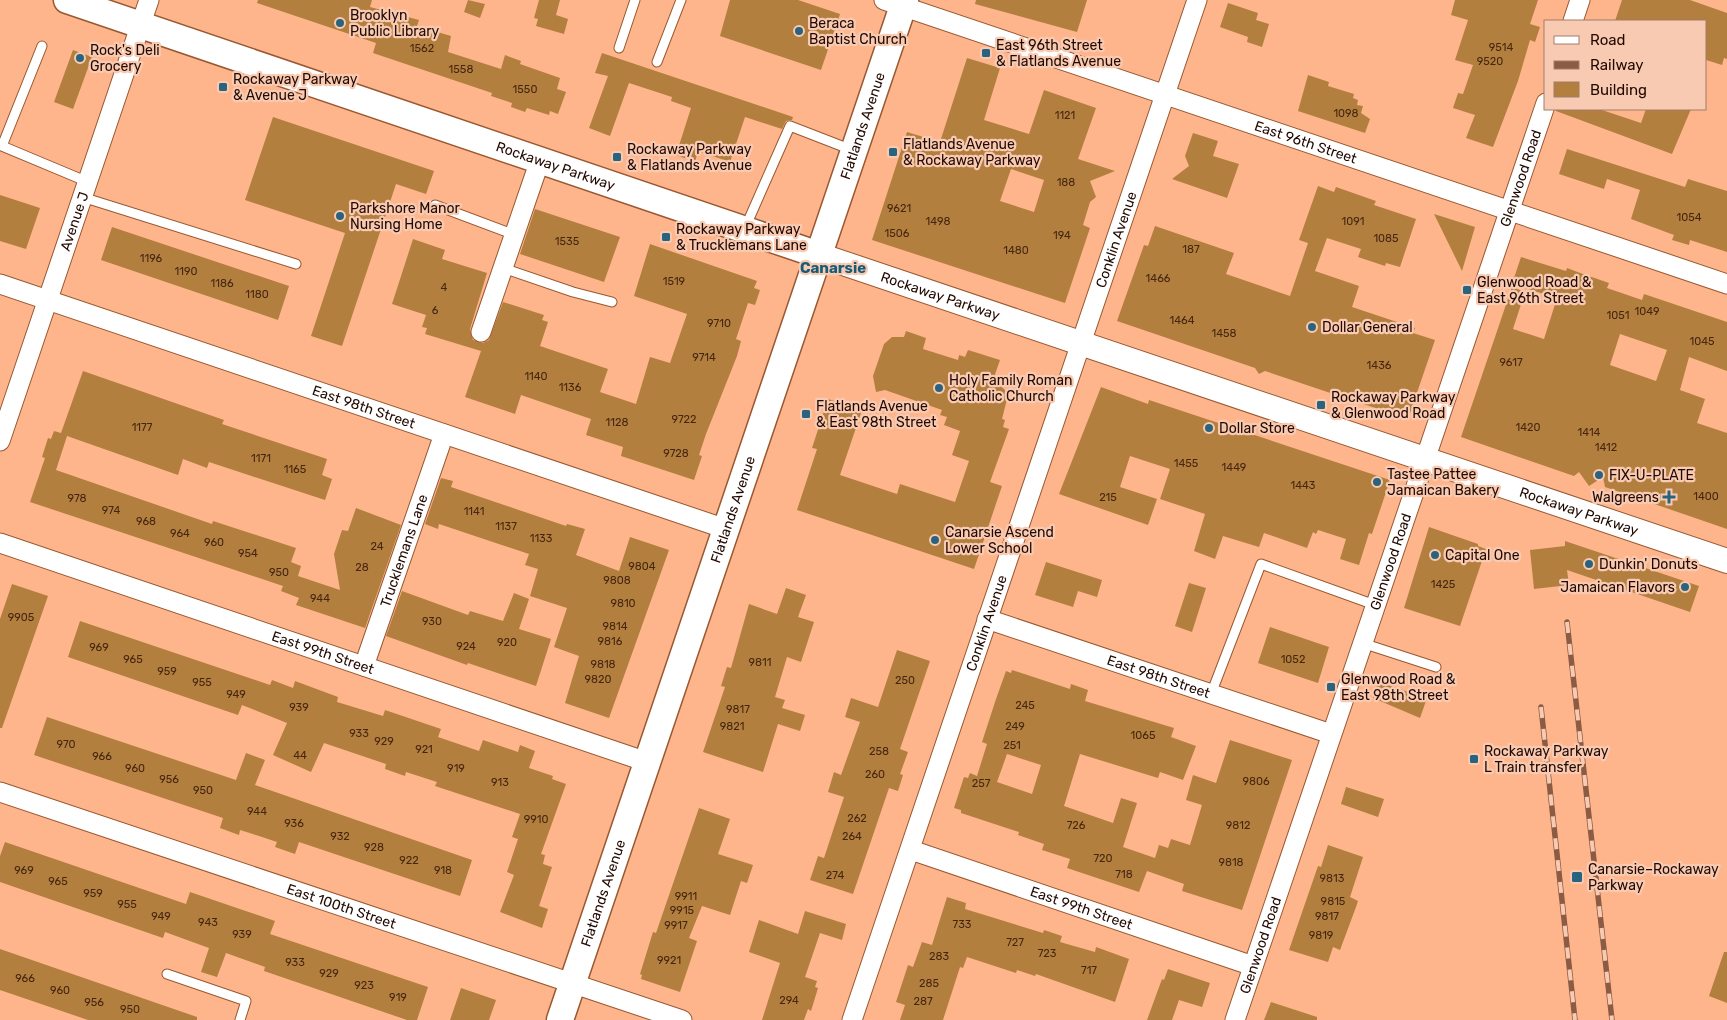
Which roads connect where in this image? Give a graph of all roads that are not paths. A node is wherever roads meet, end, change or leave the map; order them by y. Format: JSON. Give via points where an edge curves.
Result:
{"nodes":[{"id":1,"x":67,"y":0,"type":"edge"},
{"id":2,"x":149,"y":0,"type":"edge"},
{"id":3,"x":635,"y":0,"type":"edge"},
{"id":4,"x":681,"y":0,"type":"edge"},
{"id":5,"x":1197,"y":0,"type":"edge"},
{"id":6,"x":1580,"y":0,"type":"edge"},
{"id":7,"x":897,"y":2,"type":"edge"},
{"id":8,"x":1573,"y":20,"type":"edge"},
{"id":9,"x":141,"y":25,"type":"junction"},
{"id":10,"x":42,"y":46,"type":"dead end"},
{"id":11,"x":619,"y":48,"type":"dead end"},
{"id":12,"x":657,"y":62,"type":"dead end"},
{"id":13,"x":1164,"y":95,"type":"junction"},
{"id":14,"x":1544,"y":108,"type":"edge"},
{"id":15,"x":854,"y":151,"type":"junction"},
{"id":16,"x":540,"y":160,"type":"junction"},
{"id":17,"x":85,"y":189,"type":"junction"},
{"id":18,"x":435,"y":205,"type":"dead end"},
{"id":19,"x":1510,"y":211,"type":"junction"},
{"id":20,"x":744,"y":230,"type":"junction"},
{"id":21,"x":515,"y":235,"type":"junction"},
{"id":22,"x":819,"y":255,"type":"junction"},
{"id":23,"x":296,"y":264,"type":"dead end"},
{"id":24,"x":503,"y":268,"type":"junction"},
{"id":25,"x":0,"y":284,"type":"edge"},
{"id":26,"x":1727,"y":284,"type":"edge"},
{"id":27,"x":48,"y":300,"type":"junction"},
{"id":28,"x":612,"y":302,"type":"dead end"},
{"id":29,"x":481,"y":332,"type":"dead end"},
{"id":30,"x":1081,"y":343,"type":"junction"},
{"id":31,"x":444,"y":434,"type":"junction"},
{"id":32,"x":0,"y":442,"type":"edge"},
{"id":33,"x":1424,"y":459,"type":"junction"},
{"id":34,"x":726,"y":529,"type":"junction"},
{"id":35,"x":0,"y":543,"type":"edge"},
{"id":36,"x":1727,"y":560,"type":"edge"},
{"id":37,"x":1375,"y":605,"type":"junction"},
{"id":38,"x":987,"y":619,"type":"junction"},
{"id":39,"x":1362,"y":643,"type":"junction"},
{"id":40,"x":364,"y":666,"type":"junction"},
{"id":41,"x":1436,"y":667,"type":"dead end"},
{"id":42,"x":1211,"y":694,"type":"junction"},
{"id":43,"x":1331,"y":734,"type":"junction"},
{"id":44,"x":647,"y":762,"type":"junction"},
{"id":45,"x":0,"y":792,"type":"edge"},
{"id":46,"x":910,"y":850,"type":"junction"},
{"id":47,"x":1253,"y":966,"type":"junction"},
{"id":48,"x":167,"y":974,"type":"dead end"},
{"id":49,"x":573,"y":983,"type":"junction"},
{"id":50,"x":240,"y":1020,"type":"edge"},
{"id":51,"x":560,"y":1020,"type":"edge"},
{"id":52,"x":682,"y":1020,"type":"edge"},
{"id":53,"x":852,"y":1020,"type":"edge"},
{"id":54,"x":1235,"y":1020,"type":"edge"}],
"edges":[{"from":1,"to":9,"type":"main road","name":"Rockaway Parkway"},
{"from":2,"to":9,"type":"street","name":"Avenue J"},
{"from":3,"to":11,"type":"lane"},
{"from":4,"to":12,"type":"lane"},
{"from":5,"to":13,"type":"street","name":"Conklin Avenue"},
{"from":6,"to":8,"type":"street"},
{"from":7,"to":13,"type":"street","name":"East 96th Street"},
{"from":7,"to":15,"type":"main road","name":"Flatlands Avenue"},
{"from":9,"to":16,"type":"main road","name":"Rockaway Parkway"},
{"from":9,"to":17,"type":"street","name":"Avenue J"},
{"from":10,"to":17,"type":"lane","via":[[2,146]]},
{"from":13,"to":19,"type":"street","name":"East 96th Street"},
{"from":13,"to":30,"type":"street","name":"Conklin Avenue"},
{"from":14,"to":19,"type":"street","name":"Glenwood Road"},
{"from":15,"to":20,"type":"lane","via":[[790,126]]},
{"from":15,"to":22,"type":"main road","name":"Flatlands Avenue"},
{"from":16,"to":20,"type":"main road","name":"Rockaway Parkway"},
{"from":16,"to":21,"type":"street"},
{"from":17,"to":23,"type":"lane"},
{"from":17,"to":27,"type":"street","name":"Avenue J"},
{"from":18,"to":21,"type":"lane"},
{"from":19,"to":26,"type":"street","name":"East 96th Street"},
{"from":19,"to":33,"type":"street","name":"Glenwood Road"},
{"from":20,"to":22,"type":"main road","name":"Rockaway Parkway"},
{"from":21,"to":24,"type":"street"},
{"from":22,"to":30,"type":"street","name":"Rockaway Parkway"},
{"from":22,"to":34,"type":"main road","name":"Flatlands Avenue"},
{"from":24,"to":28,"type":"lane"},
{"from":24,"to":29,"type":"street"},
{"from":25,"to":27,"type":"street","name":"East 98th Street"},
{"from":27,"to":31,"type":"street","name":"East 98th Street"},
{"from":27,"to":32,"type":"street","name":"Avenue J"},
{"from":30,"to":33,"type":"street","name":"Rockaway Parkway"},
{"from":30,"to":38,"type":"street","name":"Conklin Avenue"},
{"from":31,"to":34,"type":"street","name":"East 98th Street"},
{"from":31,"to":40,"type":"street","name":"Trucklemans Lane"},
{"from":33,"to":36,"type":"street","name":"Rockaway Parkway"},
{"from":33,"to":37,"type":"street","name":"Glenwood Road"},
{"from":34,"to":44,"type":"main road","name":"Flatlands Avenue"},
{"from":35,"to":40,"type":"street","name":"East 99th Street"},
{"from":37,"to":39,"type":"street","name":"Glenwood Road"},
{"from":37,"to":42,"type":"lane","via":[[1260,564]]},
{"from":38,"to":42,"type":"street","name":"East 98th Street"},
{"from":38,"to":46,"type":"street","name":"Conklin Avenue"},
{"from":39,"to":41,"type":"lane"},
{"from":39,"to":43,"type":"street","name":"Glenwood Road"},
{"from":40,"to":44,"type":"street","name":"East 99th Street"},
{"from":42,"to":43,"type":"street","name":"East 98th Street"},
{"from":43,"to":47,"type":"street","name":"Glenwood Road"},
{"from":44,"to":49,"type":"main road","name":"Flatlands Avenue"},
{"from":45,"to":49,"type":"street","name":"East 100th Street"},
{"from":46,"to":47,"type":"street","name":"East 99th Street"},
{"from":46,"to":53,"type":"street","name":"Conklin Avenue"},
{"from":47,"to":54,"type":"street","name":"Glenwood Road"},
{"from":48,"to":50,"type":"lane","via":[[246,1001]]},
{"from":49,"to":51,"type":"main road","name":"Flatlands Avenue"},
{"from":49,"to":52,"type":"street","name":"East 100th Street"}]}
